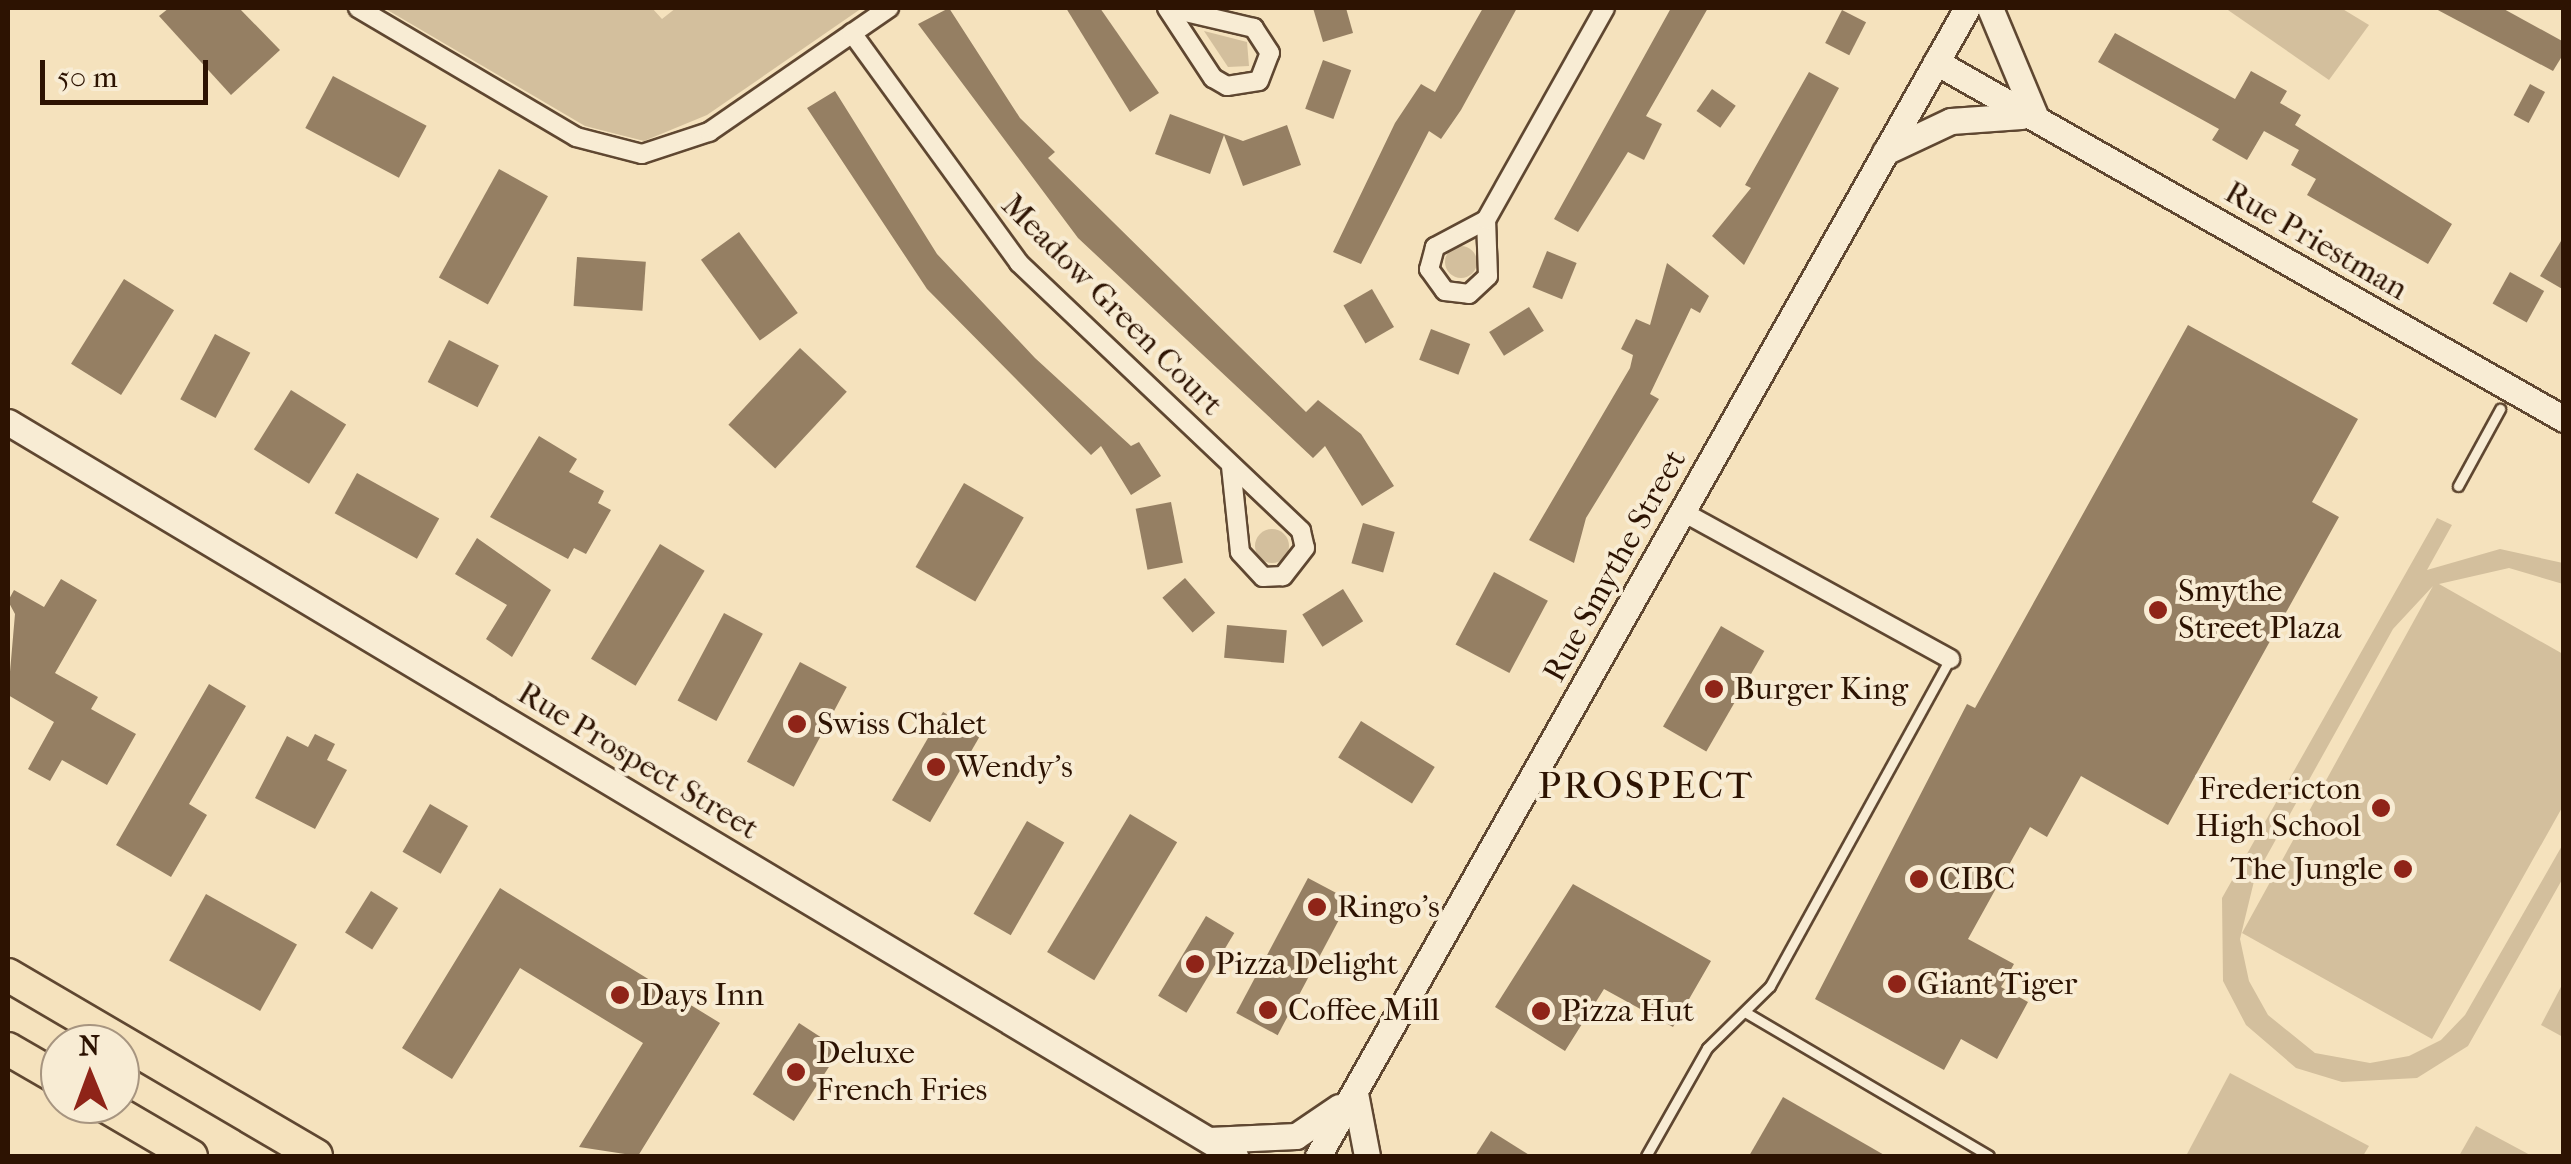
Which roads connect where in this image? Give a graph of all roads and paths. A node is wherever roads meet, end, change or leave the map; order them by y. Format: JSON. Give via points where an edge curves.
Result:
{"nodes":[{"id":1,"x":358,"y":8,"type":"edge"},
{"id":2,"x":888,"y":8,"type":"edge"},
{"id":3,"x":1168,"y":8,"type":"edge"},
{"id":4,"x":1605,"y":8,"type":"edge"},
{"id":5,"x":1966,"y":8,"type":"edge"},
{"id":6,"x":1990,"y":8,"type":"edge"},
{"id":7,"x":852,"y":33,"type":"junction"},
{"id":8,"x":1936,"y":62,"type":"junction"},
{"id":9,"x":2036,"y":118,"type":"junction"},
{"id":10,"x":1885,"y":152,"type":"junction"},
{"id":11,"x":1486,"y":220,"type":"dead end"},
{"id":12,"x":2500,"y":409,"type":"dead end"},
{"id":13,"x":2564,"y":419,"type":"edge"},
{"id":14,"x":8,"y":422,"type":"edge"},
{"id":15,"x":1232,"y":468,"type":"junction"},
{"id":16,"x":2458,"y":486,"type":"dead end"},
{"id":17,"x":1682,"y":512,"type":"junction"},
{"id":18,"x":1950,"y":659,"type":"joint"},
{"id":19,"x":8,"y":975,"type":"edge"},
{"id":20,"x":1745,"y":1012,"type":"junction"},
{"id":21,"x":8,"y":1048,"type":"edge"},
{"id":22,"x":40,"y":1067,"type":"edge"},
{"id":23,"x":1355,"y":1093,"type":"junction"},
{"id":24,"x":136,"y":1124,"type":"edge"},
{"id":25,"x":1212,"y":1148,"type":"edge"},
{"id":26,"x":191,"y":1156,"type":"edge"},
{"id":27,"x":316,"y":1156,"type":"edge"},
{"id":28,"x":1235,"y":1156,"type":"edge"},
{"id":29,"x":1318,"y":1156,"type":"edge"},
{"id":30,"x":1367,"y":1156,"type":"edge"},
{"id":31,"x":1646,"y":1156,"type":"edge"},
{"id":32,"x":1989,"y":1156,"type":"edge"}],
"edges":[{"from":1,"to":7,"type":"street","via":[[576,137],[622,154],[662,153],[698,138]]},
{"from":2,"to":7,"type":"street"},
{"from":3,"to":3,"type":"street","via":[[1213,78],[1227,86],[1260,81],[1270,54],[1254,28]]},
{"from":4,"to":11,"type":"street"},
{"from":5,"to":8,"type":"main road","name":"Rue Smythe Street"},
{"from":6,"to":9,"type":"main road"},
{"from":7,"to":15,"type":"street","name":"Meadow Green Court","via":[[1019,263]]},
{"from":8,"to":9,"type":"main road","name":"Rue Priestman"},
{"from":8,"to":10,"type":"main road","name":"Rue Smythe Street"},
{"from":9,"to":10,"type":"main road","via":[[1984,112]]},
{"from":9,"to":13,"type":"main road","name":"Rue Priestman"},
{"from":10,"to":17,"type":"main road","name":"Rue Smythe Street"},
{"from":12,"to":16,"type":"lane"},
{"from":14,"to":25,"type":"main road","name":"Rue Prospect Street"},
{"from":15,"to":15,"type":"street","name":"Meadow Green Court","via":[[1240,552],[1264,577],[1283,576],[1305,548],[1301,531]]},
{"from":17,"to":18,"type":"street"},
{"from":17,"to":23,"type":"main road","name":"Rue Smythe Street"},
{"from":18,"to":20,"type":"lane","via":[[1770,986]]},
{"from":19,"to":27,"type":"highway"},
{"from":20,"to":31,"type":"lane","via":[[1707,1048]]},
{"from":20,"to":32,"type":"lane"},
{"from":21,"to":22,"type":"highway"},
{"from":23,"to":25,"type":"main road","via":[[1296,1136]]},
{"from":23,"to":29,"type":"main road","name":"Rue Smythe Street"},
{"from":23,"to":30,"type":"main road"},
{"from":24,"to":26,"type":"highway"},
{"from":25,"to":28,"type":"main road","name":"Rue Prospect Street"}]}
